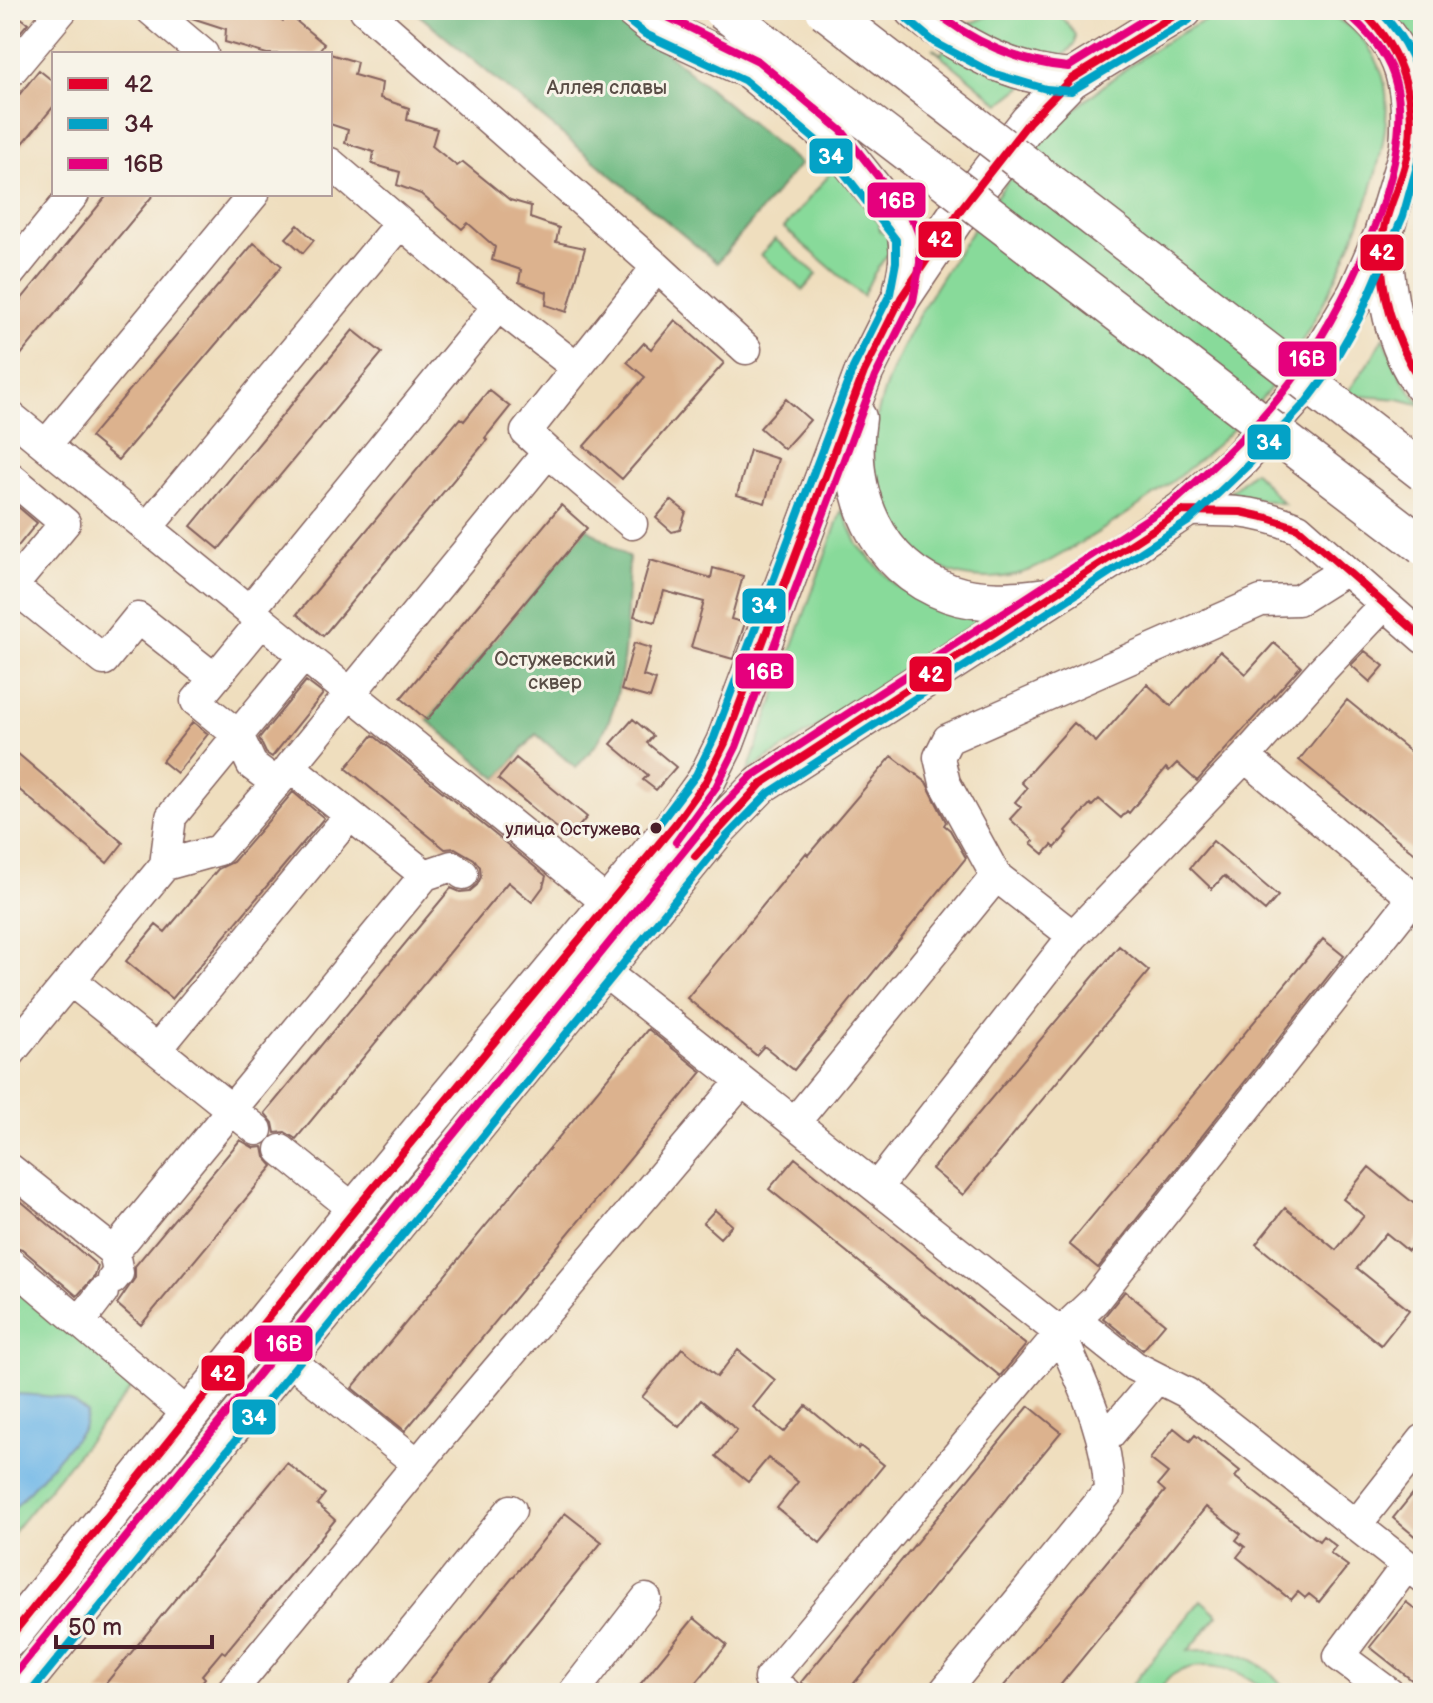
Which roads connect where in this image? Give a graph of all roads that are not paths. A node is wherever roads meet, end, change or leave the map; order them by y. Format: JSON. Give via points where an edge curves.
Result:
{"nodes":[{"id":1,"x":62,"y":10,"type":"edge"},
{"id":2,"x":151,"y":10,"type":"edge"},
{"id":3,"x":365,"y":10,"type":"edge"},
{"id":4,"x":634,"y":10,"type":"edge"},
{"id":5,"x":722,"y":10,"type":"edge"},
{"id":6,"x":825,"y":10,"type":"edge"},
{"id":7,"x":915,"y":10,"type":"edge"},
{"id":8,"x":1183,"y":10,"type":"edge"},
{"id":9,"x":1361,"y":10,"type":"edge"},
{"id":10,"x":195,"y":51,"type":"edge"},
{"id":11,"x":10,"y":72,"type":"edge"},
{"id":12,"x":1071,"y":79,"type":"junction"},
{"id":13,"x":1423,"y":118,"type":"edge"},
{"id":14,"x":1416,"y":158,"type":"edge"},
{"id":15,"x":332,"y":165,"type":"edge"},
{"id":16,"x":72,"y":196,"type":"edge"},
{"id":17,"x":252,"y":196,"type":"edge"},
{"id":18,"x":400,"y":223,"type":"junction"},
{"id":19,"x":1383,"y":235,"type":"junction"},
{"id":20,"x":657,"y":267,"type":"junction"},
{"id":21,"x":10,"y":273,"type":"edge"},
{"id":22,"x":901,"y":298,"type":"junction"},
{"id":23,"x":498,"y":306,"type":"junction"},
{"id":24,"x":746,"y":349,"type":"dead end"},
{"id":25,"x":577,"y":368,"type":"junction"},
{"id":26,"x":864,"y":372,"type":"junction"},
{"id":27,"x":1423,"y":385,"type":"edge"},
{"id":28,"x":29,"y":431,"type":"edge"},
{"id":29,"x":548,"y":452,"type":"junction"},
{"id":30,"x":10,"y":458,"type":"edge"},
{"id":31,"x":1423,"y":472,"type":"edge"},
{"id":32,"x":10,"y":477,"type":"edge"},
{"id":33,"x":1182,"y":511,"type":"junction"},
{"id":34,"x":632,"y":524,"type":"dead end"},
{"id":35,"x":147,"y":528,"type":"junction"},
{"id":36,"x":1423,"y":546,"type":"edge"},
{"id":37,"x":1344,"y":571,"type":"junction"},
{"id":38,"x":11,"y":588,"type":"edge"},
{"id":39,"x":1048,"y":597,"type":"junction"},
{"id":40,"x":1378,"y":611,"type":"dead end"},
{"id":41,"x":255,"y":616,"type":"junction"},
{"id":42,"x":1423,"y":638,"type":"edge"},
{"id":43,"x":304,"y":655,"type":"junction"},
{"id":44,"x":214,"y":678,"type":"junction"},
{"id":45,"x":350,"y":693,"type":"junction"},
{"id":46,"x":238,"y":735,"type":"junction"},
{"id":47,"x":1245,"y":757,"type":"junction"},
{"id":48,"x":283,"y":775,"type":"junction"},
{"id":49,"x":350,"y":815,"type":"junction"},
{"id":50,"x":165,"y":865,"type":"junction"},
{"id":51,"x":463,"y":874,"type":"dead end"},
{"id":52,"x":425,"y":875,"type":"junction"},
{"id":53,"x":996,"y":876,"type":"junction"},
{"id":54,"x":1418,"y":902,"type":"edge"},
{"id":55,"x":609,"y":904,"type":"junction"},
{"id":56,"x":1073,"y":936,"type":"junction"},
{"id":57,"x":602,"y":970,"type":"junction"},
{"id":58,"x":70,"y":980,"type":"junction"},
{"id":59,"x":158,"y":1048,"type":"junction"},
{"id":60,"x":10,"y":1053,"type":"edge"},
{"id":61,"x":742,"y":1081,"type":"junction"},
{"id":62,"x":232,"y":1108,"type":"junction"},
{"id":63,"x":795,"y":1122,"type":"junction"},
{"id":64,"x":257,"y":1130,"type":"dead end"},
{"id":65,"x":281,"y":1150,"type":"dead end"},
{"id":66,"x":10,"y":1169,"type":"edge"},
{"id":67,"x":877,"y":1187,"type":"junction"},
{"id":68,"x":355,"y":1210,"type":"junction"},
{"id":69,"x":10,"y":1263,"type":"edge"},
{"id":70,"x":110,"y":1274,"type":"junction"},
{"id":71,"x":80,"y":1322,"type":"junction"},
{"id":72,"x":1068,"y":1326,"type":"junction"},
{"id":73,"x":287,"y":1358,"type":"junction"},
{"id":74,"x":1157,"y":1378,"type":"junction"},
{"id":75,"x":188,"y":1414,"type":"junction"},
{"id":76,"x":1423,"y":1440,"type":"edge"},
{"id":77,"x":1103,"y":1442,"type":"junction"},
{"id":78,"x":418,"y":1464,"type":"junction"},
{"id":79,"x":511,"y":1510,"type":"dead end"},
{"id":80,"x":1357,"y":1524,"type":"junction"},
{"id":81,"x":1415,"y":1572,"type":"edge"},
{"id":82,"x":646,"y":1599,"type":"dead end"},
{"id":83,"x":10,"y":1637,"type":"edge"},
{"id":84,"x":15,"y":1693,"type":"edge"},
{"id":85,"x":230,"y":1693,"type":"edge"},
{"id":86,"x":363,"y":1693,"type":"edge"},
{"id":87,"x":573,"y":1693,"type":"edge"},
{"id":88,"x":786,"y":1693,"type":"edge"},
{"id":89,"x":943,"y":1693,"type":"edge"},
{"id":90,"x":1389,"y":1693,"type":"edge"}],
"edges":[{"from":1,"to":11,"type":"street"},
{"from":2,"to":10,"type":"street"},
{"from":3,"to":20,"type":"street"},
{"from":4,"to":22,"type":"main road","via":[[651,24],[750,70],[833,139],[905,229],[908,263]]},
{"from":5,"to":36,"type":"main road","bridge":true},
{"from":6,"to":31,"type":"main road","bridge":true},
{"from":7,"to":12,"type":"main road","via":[[941,32],[997,62]]},
{"from":8,"to":12,"type":"main road"},
{"from":9,"to":14,"type":"main road","via":[[1400,58]]},
{"from":12,"to":22,"type":"main road","via":[[1003,153]]},
{"from":13,"to":14,"type":"main road"},
{"from":14,"to":19,"type":"main road"},
{"from":15,"to":18,"type":"street"},
{"from":16,"to":21,"type":"street"},
{"from":17,"to":28,"type":"street"},
{"from":18,"to":23,"type":"street"},
{"from":18,"to":35,"type":"street"},
{"from":19,"to":27,"type":"main road","via":[[1384,274],[1398,338]]},
{"from":19,"to":33,"type":"main road","via":[[1357,294],[1299,392],[1241,458]]},
{"from":20,"to":24,"type":"street"},
{"from":20,"to":25,"type":"street"},
{"from":22,"to":26,"type":"main road"},
{"from":23,"to":25,"type":"street"},
{"from":23,"to":41,"type":"street"},
{"from":25,"to":29,"type":"street","via":[[526,432]]},
{"from":26,"to":39,"type":"main road","via":[[854,437],[856,476],[872,528],[886,546],[918,576],[950,593],[997,600]]},
{"from":26,"to":55,"type":"main road","via":[[725,743],[676,823]]},
{"from":28,"to":30,"type":"street"},
{"from":28,"to":35,"type":"street"},
{"from":29,"to":34,"type":"street"},
{"from":29,"to":45,"type":"street"},
{"from":32,"to":38,"type":"street","via":[[65,523]]},
{"from":33,"to":37,"type":"street","via":[[1234,510],[1275,519],[1298,528]]},
{"from":33,"to":39,"type":"main road"},
{"from":35,"to":41,"type":"street"},
{"from":37,"to":42,"type":"street"},
{"from":37,"to":53,"type":"street","via":[[1298,600],[1261,601],[948,739],[939,757],[945,783]]},
{"from":38,"to":44,"type":"street","via":[[104,660],[138,618]]},
{"from":39,"to":57,"type":"main road","via":[[761,784],[718,828]]},
{"from":40,"to":47,"type":"street"},
{"from":41,"to":43,"type":"street"},
{"from":41,"to":44,"type":"street"},
{"from":43,"to":45,"type":"street"},
{"from":43,"to":46,"type":"street"},
{"from":44,"to":46,"type":"street","via":[[196,701]]},
{"from":45,"to":48,"type":"street"},
{"from":45,"to":55,"type":"street"},
{"from":46,"to":48,"type":"street","via":[[252,765]]},
{"from":46,"to":50,"type":"street","via":[[171,817]]},
{"from":47,"to":54,"type":"street"},
{"from":47,"to":56,"type":"street"},
{"from":48,"to":49,"type":"street"},
{"from":48,"to":50,"type":"street","via":[[219,850]]},
{"from":49,"to":52,"type":"street"},
{"from":49,"to":59,"type":"street"},
{"from":50,"to":58,"type":"street"},
{"from":51,"to":52,"type":"street","via":[[452,866]]},
{"from":52,"to":62,"type":"street"},
{"from":53,"to":56,"type":"street"},
{"from":53,"to":63,"type":"street"},
{"from":54,"to":72,"type":"street","via":[[1095,1300]]},
{"from":55,"to":68,"type":"main road"},
{"from":56,"to":67,"type":"street"},
{"from":57,"to":61,"type":"street"},
{"from":57,"to":73,"type":"main road"},
{"from":58,"to":59,"type":"street"},
{"from":58,"to":60,"type":"street"},
{"from":59,"to":62,"type":"street"},
{"from":61,"to":63,"type":"street"},
{"from":61,"to":78,"type":"street"},
{"from":62,"to":64,"type":"street"},
{"from":62,"to":70,"type":"street"},
{"from":63,"to":67,"type":"street"},
{"from":65,"to":68,"type":"street"},
{"from":66,"to":70,"type":"street"},
{"from":67,"to":72,"type":"street"},
{"from":68,"to":75,"type":"main road"},
{"from":69,"to":71,"type":"street"},
{"from":70,"to":71,"type":"street"},
{"from":71,"to":75,"type":"street"},
{"from":72,"to":74,"type":"street"},
{"from":72,"to":77,"type":"street"},
{"from":72,"to":88,"type":"street","via":[[769,1679]]},
{"from":73,"to":78,"type":"street"},
{"from":73,"to":84,"type":"main road"},
{"from":74,"to":77,"type":"street"},
{"from":74,"to":80,"type":"street","via":[[1187,1393]]},
{"from":75,"to":83,"type":"main road"},
{"from":76,"to":80,"type":"street"},
{"from":77,"to":89,"type":"street","via":[[1109,1491]]},
{"from":78,"to":85,"type":"street"},
{"from":79,"to":86,"type":"street"},
{"from":80,"to":81,"type":"street"},
{"from":81,"to":90,"type":"street","via":[[1339,1656]]},
{"from":82,"to":87,"type":"street"}]}
